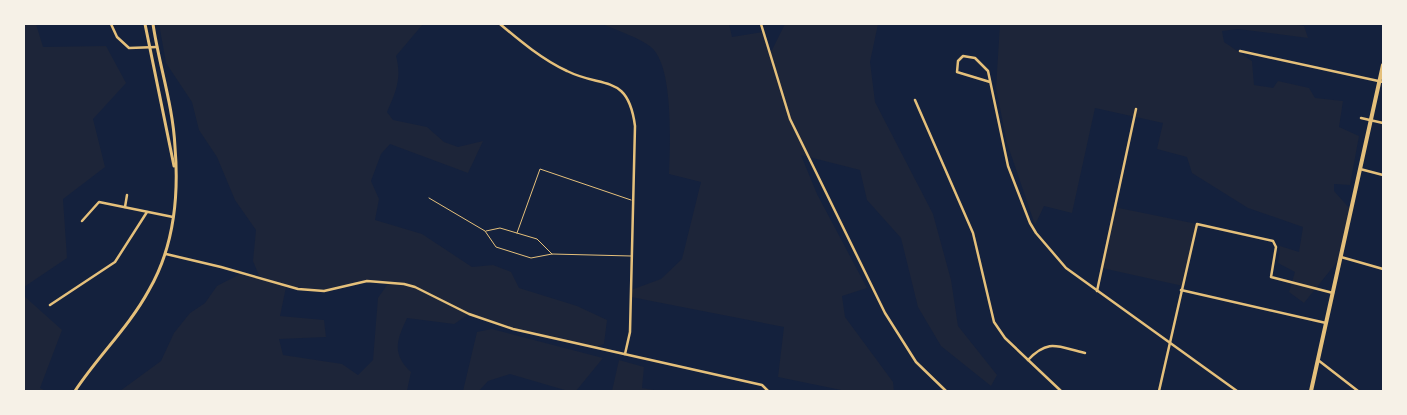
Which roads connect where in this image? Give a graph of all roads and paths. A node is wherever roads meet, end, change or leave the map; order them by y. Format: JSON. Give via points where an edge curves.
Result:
{"nodes":[{"id":1,"x":111,"y":24,"type":"edge"},
{"id":2,"x":145,"y":24,"type":"edge"},
{"id":3,"x":153,"y":24,"type":"edge"},
{"id":4,"x":500,"y":24,"type":"edge"},
{"id":5,"x":761,"y":24,"type":"edge"},
{"id":6,"x":157,"y":47,"type":"junction"},
{"id":7,"x":149,"y":49,"type":"junction"},
{"id":8,"x":1240,"y":50,"type":"dead end"},
{"id":9,"x":1383,"y":65,"type":"edge"},
{"id":10,"x":990,"y":82,"type":"junction"},
{"id":11,"x":1381,"y":82,"type":"edge"},
{"id":12,"x":915,"y":100,"type":"dead end"},
{"id":13,"x":1136,"y":109,"type":"dead end"},
{"id":14,"x":1361,"y":118,"type":"dead end"},
{"id":15,"x":1372,"y":120,"type":"junction"},
{"id":16,"x":1383,"y":123,"type":"edge"},
{"id":17,"x":1360,"y":170,"type":"junction"},
{"id":18,"x":176,"y":172,"type":"junction"},
{"id":19,"x":1383,"y":175,"type":"edge"},
{"id":20,"x":127,"y":195,"type":"dead end"},
{"id":21,"x":429,"y":198,"type":"dead end"},
{"id":22,"x":633,"y":200,"type":"junction"},
{"id":23,"x":124,"y":207,"type":"junction"},
{"id":24,"x":147,"y":212,"type":"junction"},
{"id":25,"x":173,"y":217,"type":"junction"},
{"id":26,"x":82,"y":221,"type":"dead end"},
{"id":27,"x":485,"y":232,"type":"junction"},
{"id":28,"x":518,"y":233,"type":"junction"},
{"id":29,"x":166,"y":254,"type":"junction"},
{"id":30,"x":552,"y":254,"type":"junction"},
{"id":31,"x":632,"y":256,"type":"junction"},
{"id":32,"x":1341,"y":257,"type":"junction"},
{"id":33,"x":1383,"y":269,"type":"edge"},
{"id":34,"x":1182,"y":290,"type":"junction"},
{"id":35,"x":1097,"y":291,"type":"junction"},
{"id":36,"x":1333,"y":293,"type":"junction"},
{"id":37,"x":50,"y":304,"type":"dead end"},
{"id":38,"x":1326,"y":324,"type":"junction"},
{"id":39,"x":1169,"y":343,"type":"junction"},
{"id":40,"x":1085,"y":353,"type":"dead end"},
{"id":41,"x":625,"y":354,"type":"junction"},
{"id":42,"x":1028,"y":360,"type":"junction"},
{"id":43,"x":1318,"y":360,"type":"junction"},
{"id":44,"x":75,"y":391,"type":"edge"},
{"id":45,"x":768,"y":391,"type":"edge"},
{"id":46,"x":946,"y":391,"type":"edge"},
{"id":47,"x":1061,"y":391,"type":"edge"},
{"id":48,"x":1158,"y":391,"type":"edge"},
{"id":49,"x":1237,"y":391,"type":"edge"},
{"id":50,"x":1311,"y":391,"type":"edge"},
{"id":51,"x":1358,"y":391,"type":"edge"}],
"edges":[{"from":1,"to":7,"type":"street","via":[[117,37],[129,48]]},
{"from":2,"to":7,"type":"main road"},
{"from":3,"to":6,"type":"main road"},
{"from":4,"to":22,"type":"street","via":[[558,66],[579,76],[608,83],[628,99],[635,126]]},
{"from":5,"to":46,"type":"street","via":[[790,119],[885,314],[916,362]]},
{"from":6,"to":7,"type":"street"},
{"from":6,"to":18,"type":"main road","via":[[176,146]]},
{"from":7,"to":18,"type":"main road"},
{"from":8,"to":11,"type":"street"},
{"from":9,"to":11,"type":"main road"},
{"from":10,"to":10,"type":"street","via":[[988,71],[981,62],[967,56],[960,58],[957,72]]},
{"from":10,"to":35,"type":"street","via":[[1008,166],[1030,223],[1061,264]]},
{"from":11,"to":15,"type":"main road"},
{"from":12,"to":42,"type":"street","via":[[973,232],[994,322]]},
{"from":13,"to":35,"type":"street"},
{"from":14,"to":15,"type":"street"},
{"from":15,"to":16,"type":"street"},
{"from":15,"to":17,"type":"main road"},
{"from":17,"to":19,"type":"street"},
{"from":17,"to":32,"type":"main road"},
{"from":18,"to":25,"type":"main road"},
{"from":20,"to":23,"type":"street"},
{"from":21,"to":27,"type":"lane"},
{"from":22,"to":28,"type":"lane","via":[[540,169]]},
{"from":22,"to":31,"type":"street"},
{"from":23,"to":24,"type":"street"},
{"from":23,"to":26,"type":"street","via":[[99,202]]},
{"from":24,"to":25,"type":"street"},
{"from":24,"to":37,"type":"street","via":[[115,262]]},
{"from":25,"to":29,"type":"main road"},
{"from":27,"to":28,"type":"lane","via":[[500,228]]},
{"from":27,"to":30,"type":"lane","via":[[496,247],[531,258]]},
{"from":28,"to":30,"type":"lane","via":[[537,240]]},
{"from":29,"to":41,"type":"street","via":[[298,289],[324,291],[367,281],[404,284],[469,314],[513,329]]},
{"from":29,"to":44,"type":"main road","via":[[143,301]]},
{"from":30,"to":31,"type":"lane"},
{"from":31,"to":41,"type":"street","via":[[630,332]]},
{"from":32,"to":33,"type":"street"},
{"from":32,"to":36,"type":"main road"},
{"from":34,"to":36,"type":"street","via":[[1197,224],[1274,242],[1276,248],[1271,277]]},
{"from":34,"to":38,"type":"street"},
{"from":34,"to":39,"type":"street"},
{"from":35,"to":39,"type":"street"},
{"from":36,"to":38,"type":"main road"},
{"from":38,"to":43,"type":"main road"},
{"from":39,"to":48,"type":"street"},
{"from":39,"to":49,"type":"street"},
{"from":40,"to":42,"type":"street","via":[[1048,345]]},
{"from":41,"to":45,"type":"street","via":[[762,385]]},
{"from":42,"to":47,"type":"street"},
{"from":43,"to":50,"type":"main road"},
{"from":43,"to":51,"type":"street"}]}
